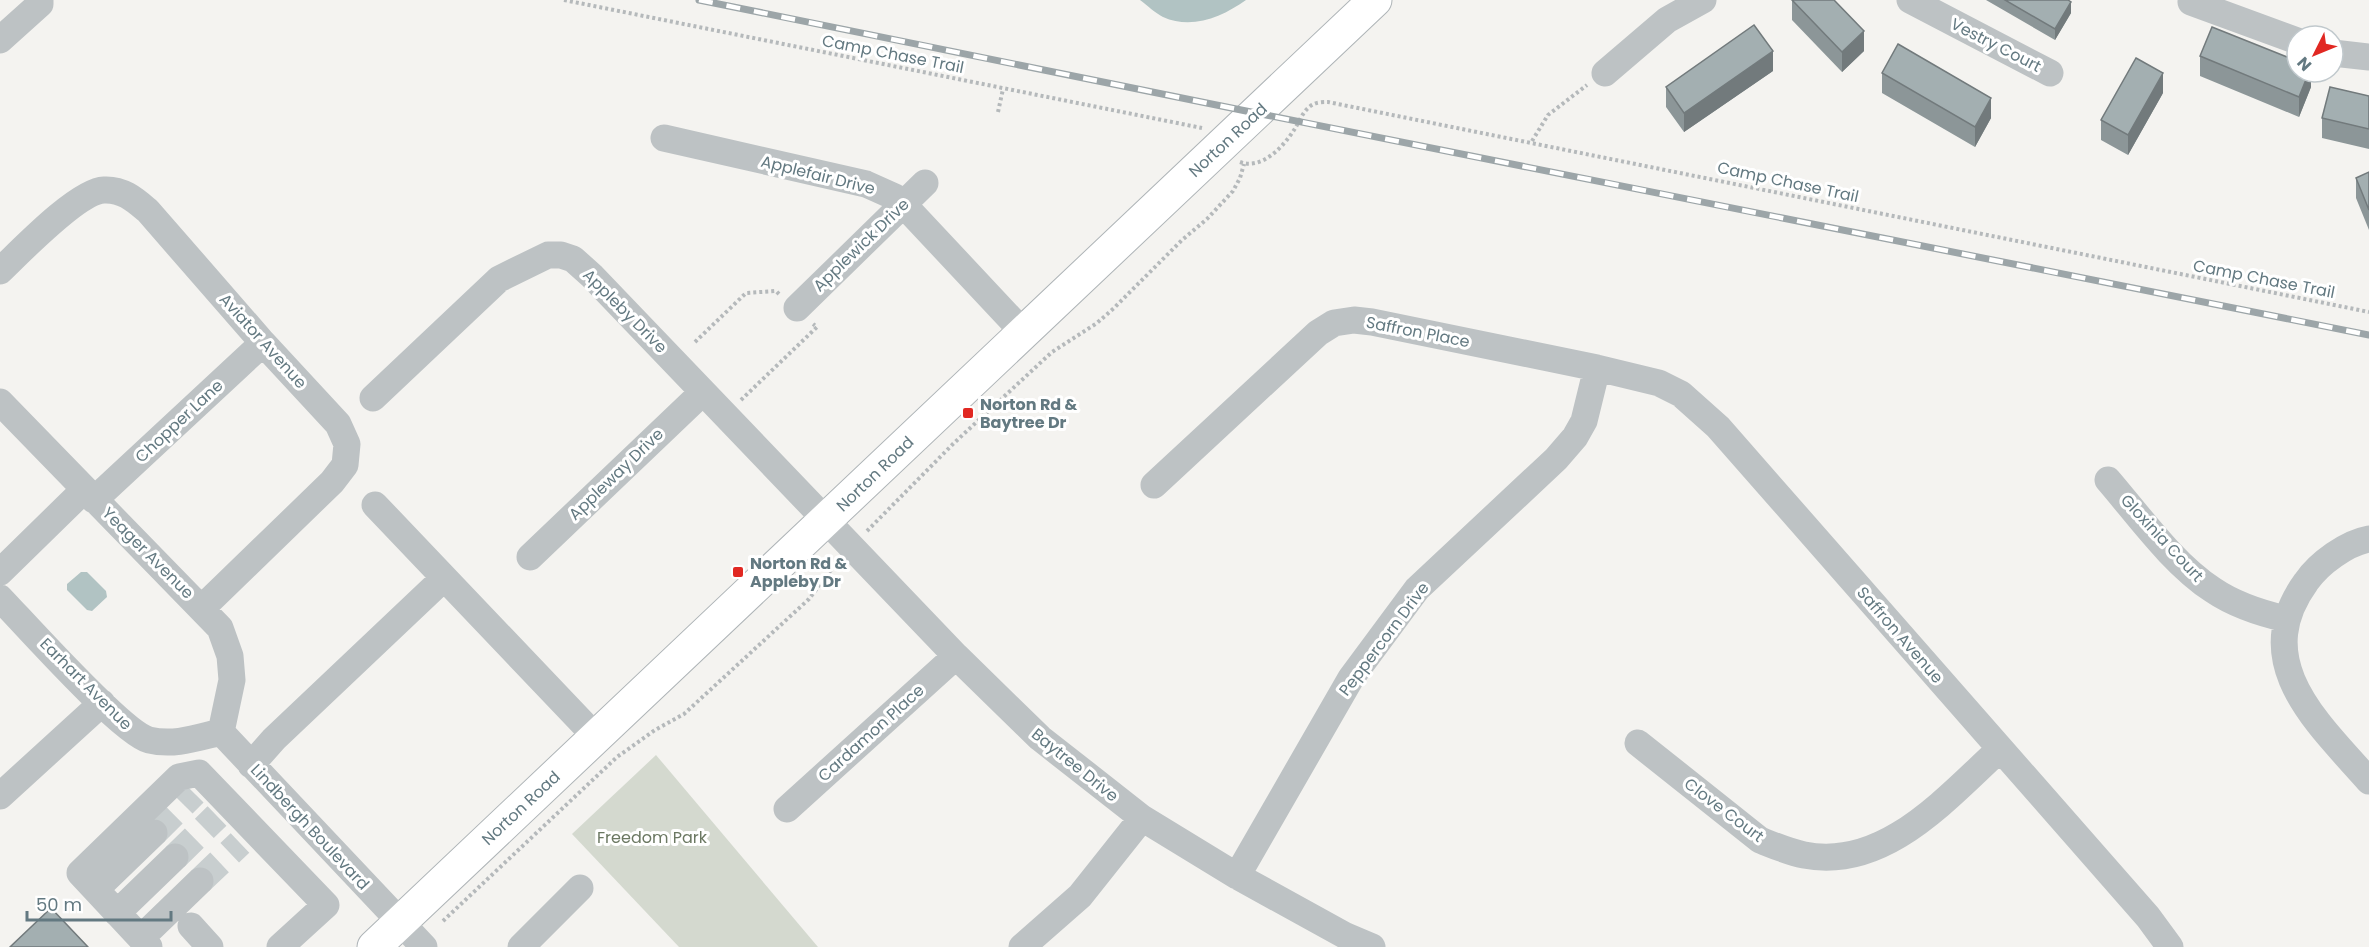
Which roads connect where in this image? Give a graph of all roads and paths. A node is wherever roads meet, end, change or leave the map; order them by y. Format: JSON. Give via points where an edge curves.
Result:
{"nodes":[{"id":1,"x":40,"y":0,"type":"edge"},
{"id":2,"x":564,"y":0,"type":"edge"},
{"id":3,"x":1375,"y":0,"type":"edge"},
{"id":4,"x":1703,"y":0,"type":"edge"},
{"id":5,"x":1910,"y":0,"type":"edge"},
{"id":6,"x":2191,"y":2,"type":"dead end"},
{"id":7,"x":2285,"y":37,"type":"edge"},
{"id":8,"x":0,"y":40,"type":"edge"},
{"id":9,"x":2345,"y":54,"type":"edge"},
{"id":10,"x":2369,"y":57,"type":"edge"},
{"id":11,"x":1605,"y":73,"type":"joint"},
{"id":12,"x":2050,"y":73,"type":"dead end"},
{"id":13,"x":1003,"y":89,"type":"junction"},
{"id":14,"x":998,"y":112,"type":"dead end"},
{"id":15,"x":1209,"y":131,"type":"dead end"},
{"id":16,"x":664,"y":138,"type":"dead end"},
{"id":17,"x":1532,"y":141,"type":"junction"},
{"id":18,"x":1235,"y":159,"type":"dead end"},
{"id":19,"x":925,"y":183,"type":"dead end"},
{"id":20,"x":903,"y":204,"type":"junction"},
{"id":21,"x":0,"y":271,"type":"edge"},
{"id":22,"x":776,"y":291,"type":"dead end"},
{"id":23,"x":797,"y":308,"type":"dead end"},
{"id":24,"x":2369,"y":312,"type":"edge"},
{"id":25,"x":817,"y":327,"type":"dead end"},
{"id":26,"x":1023,"y":332,"type":"junction"},
{"id":27,"x":695,"y":342,"type":"dead end"},
{"id":28,"x":263,"y":343,"type":"junction"},
{"id":29,"x":1598,"y":368,"type":"junction"},
{"id":30,"x":703,"y":392,"type":"junction"},
{"id":31,"x":373,"y":398,"type":"dead end"},
{"id":32,"x":0,"y":402,"type":"edge"},
{"id":33,"x":726,"y":415,"type":"junction"},
{"id":34,"x":2108,"y":480,"type":"dead end"},
{"id":35,"x":1155,"y":485,"type":"dead end"},
{"id":36,"x":89,"y":495,"type":"junction"},
{"id":37,"x":375,"y":505,"type":"dead end"},
{"id":38,"x":825,"y":521,"type":"junction"},
{"id":39,"x":2369,"y":538,"type":"edge"},
{"id":40,"x":530,"y":557,"type":"dead end"},
{"id":41,"x":0,"y":572,"type":"edge"},
{"id":42,"x":444,"y":578,"type":"junction"},
{"id":43,"x":0,"y":598,"type":"edge"},
{"id":44,"x":202,"y":608,"type":"junction"},
{"id":45,"x":2286,"y":619,"type":"junction"},
{"id":46,"x":956,"y":656,"type":"junction"},
{"id":47,"x":102,"y":703,"type":"junction"},
{"id":48,"x":221,"y":732,"type":"junction"},
{"id":49,"x":596,"y":737,"type":"junction"},
{"id":50,"x":1638,"y":743,"type":"dead end"},
{"id":51,"x":2000,"y":749,"type":"junction"},
{"id":52,"x":251,"y":765,"type":"junction"},
{"id":53,"x":2369,"y":782,"type":"edge"},
{"id":54,"x":0,"y":796,"type":"edge"},
{"id":55,"x":787,"y":810,"type":"dead end"},
{"id":56,"x":1142,"y":818,"type":"junction"},
{"id":57,"x":154,"y":833,"type":"tunnel mouth"},
{"id":58,"x":175,"y":857,"type":"tunnel mouth"},
{"id":59,"x":1237,"y":876,"type":"junction"},
{"id":60,"x":200,"y":881,"type":"tunnel mouth"},
{"id":61,"x":580,"y":888,"type":"dead end"},
{"id":62,"x":96,"y":889,"type":"junction"},
{"id":63,"x":117,"y":913,"type":"junction"},
{"id":64,"x":400,"y":922,"type":"junction"},
{"id":65,"x":191,"y":926,"type":"dead end"},
{"id":66,"x":1343,"y":942,"type":"edge"},
{"id":67,"x":145,"y":943,"type":"edge"},
{"id":68,"x":210,"y":947,"type":"edge"},
{"id":69,"x":280,"y":947,"type":"edge"},
{"id":70,"x":374,"y":947,"type":"edge"},
{"id":71,"x":424,"y":947,"type":"edge"},
{"id":72,"x":521,"y":947,"type":"edge"},
{"id":73,"x":1022,"y":947,"type":"edge"},
{"id":74,"x":1372,"y":947,"type":"edge"},
{"id":75,"x":2170,"y":947,"type":"edge"}],
"edges":[{"from":1,"to":8,"type":"street"},
{"from":2,"to":13,"type":"path","name":"Camp Chase Trail"},
{"from":3,"to":26,"type":"main road","name":"Norton Road"},
{"from":4,"to":11,"type":"street","via":[[1667,21]]},
{"from":5,"to":12,"type":"street","name":"Vestry Court"},
{"from":6,"to":7,"type":"street"},
{"from":9,"to":10,"type":"street"},
{"from":11,"to":17,"type":"path","via":[[1548,115]]},
{"from":13,"to":14,"type":"path"},
{"from":13,"to":15,"type":"path","name":"Camp Chase Trail"},
{"from":16,"to":20,"type":"street","name":"Applefair Drive","via":[[866,184],[895,196]]},
{"from":17,"to":18,"type":"path","name":"Camp Chase Trail","via":[[1328,102],[1313,104],[1285,143],[1263,161],[1250,165]]},
{"from":17,"to":24,"type":"path","name":"Camp Chase Trail"},
{"from":19,"to":20,"type":"street","name":"Applewick Drive"},
{"from":20,"to":23,"type":"street","name":"Applewick Drive"},
{"from":20,"to":26,"type":"street","name":"Applefair Drive"},
{"from":21,"to":28,"type":"street","name":"Aviator Avenue","via":[[80,198],[104,189],[129,194]]},
{"from":22,"to":27,"type":"path","via":[[747,293]]},
{"from":25,"to":33,"type":"path"},
{"from":26,"to":38,"type":"main road","name":"Norton Road"},
{"from":28,"to":36,"type":"street","name":"Chopper Lane"},
{"from":28,"to":44,"type":"street","name":"Aviator Avenue","via":[[338,424],[347,444],[345,465]]},
{"from":29,"to":35,"type":"street","name":"Saffron Place","via":[[1372,322],[1334,323],[1304,344]]},
{"from":29,"to":51,"type":"street","name":"Saffron Avenue","via":[[1659,383],[1700,408]]},
{"from":29,"to":59,"type":"street","name":"Peppercorn Drive","via":[[1584,421],[1575,437],[1418,589],[1351,678]]},
{"from":30,"to":31,"type":"street","name":"Appleby Drive","via":[[573,259],[548,255],[499,279]]},
{"from":30,"to":33,"type":"street","name":"Appleby Drive"},
{"from":30,"to":40,"type":"street","name":"Appleway Drive"},
{"from":32,"to":36,"type":"street","name":"Yeager Avenue"},
{"from":33,"to":38,"type":"street","name":"Appleby Drive"},
{"from":34,"to":45,"type":"street","name":"Gloxinia Court","via":[[2172,553],[2213,590],[2238,605]]},
{"from":36,"to":41,"type":"street","name":"Chopper Lane"},
{"from":36,"to":44,"type":"street","name":"Yeager Avenue"},
{"from":37,"to":42,"type":"street"},
{"from":38,"to":46,"type":"street","name":"Baytree Drive"},
{"from":38,"to":49,"type":"main road","name":"Norton Road"},
{"from":39,"to":45,"type":"street","via":[[2345,548],[2310,576]]},
{"from":42,"to":49,"type":"street"},
{"from":42,"to":52,"type":"street"},
{"from":43,"to":47,"type":"street","name":"Earhart Avenue"},
{"from":44,"to":48,"type":"street","name":"Yeager Avenue","via":[[220,628],[230,656],[232,680]]},
{"from":45,"to":53,"type":"street","via":[[2283,644],[2296,692],[2309,713]]},
{"from":46,"to":55,"type":"street","name":"Cardamon Place"},
{"from":46,"to":56,"type":"street","name":"Baytree Drive","via":[[1040,738]]},
{"from":47,"to":48,"type":"street","name":"Earhart Avenue","via":[[147,739],[178,743]]},
{"from":47,"to":54,"type":"street"},
{"from":48,"to":52,"type":"street","name":"Lindbergh Boulevard"},
{"from":49,"to":64,"type":"main road","name":"Norton Road"},
{"from":50,"to":51,"type":"street","name":"Clove Court","via":[[1760,840],[1806,856],[1853,854],[1897,837],[1917,824]]},
{"from":51,"to":75,"type":"street","name":"Saffron Avenue"},
{"from":52,"to":64,"type":"street","name":"Lindbergh Boulevard"},
{"from":56,"to":59,"type":"street","name":"Baytree Drive"},
{"from":56,"to":73,"type":"street","via":[[1080,896]]},
{"from":57,"to":62,"type":"street"},
{"from":58,"to":63,"type":"street"},
{"from":59,"to":66,"type":"street","name":"Baytree Drive"},
{"from":60,"to":67,"type":"street"},
{"from":61,"to":72,"type":"street"},
{"from":62,"to":63,"type":"street"},
{"from":62,"to":69,"type":"street","via":[[80,873],[194,784],[326,905]]},
{"from":63,"to":67,"type":"street"},
{"from":64,"to":70,"type":"main road","name":"Norton Road"},
{"from":64,"to":71,"type":"street","name":"Lindbergh Boulevard"},
{"from":65,"to":68,"type":"street"},
{"from":66,"to":74,"type":"street","name":"Baytree Drive"}]}
